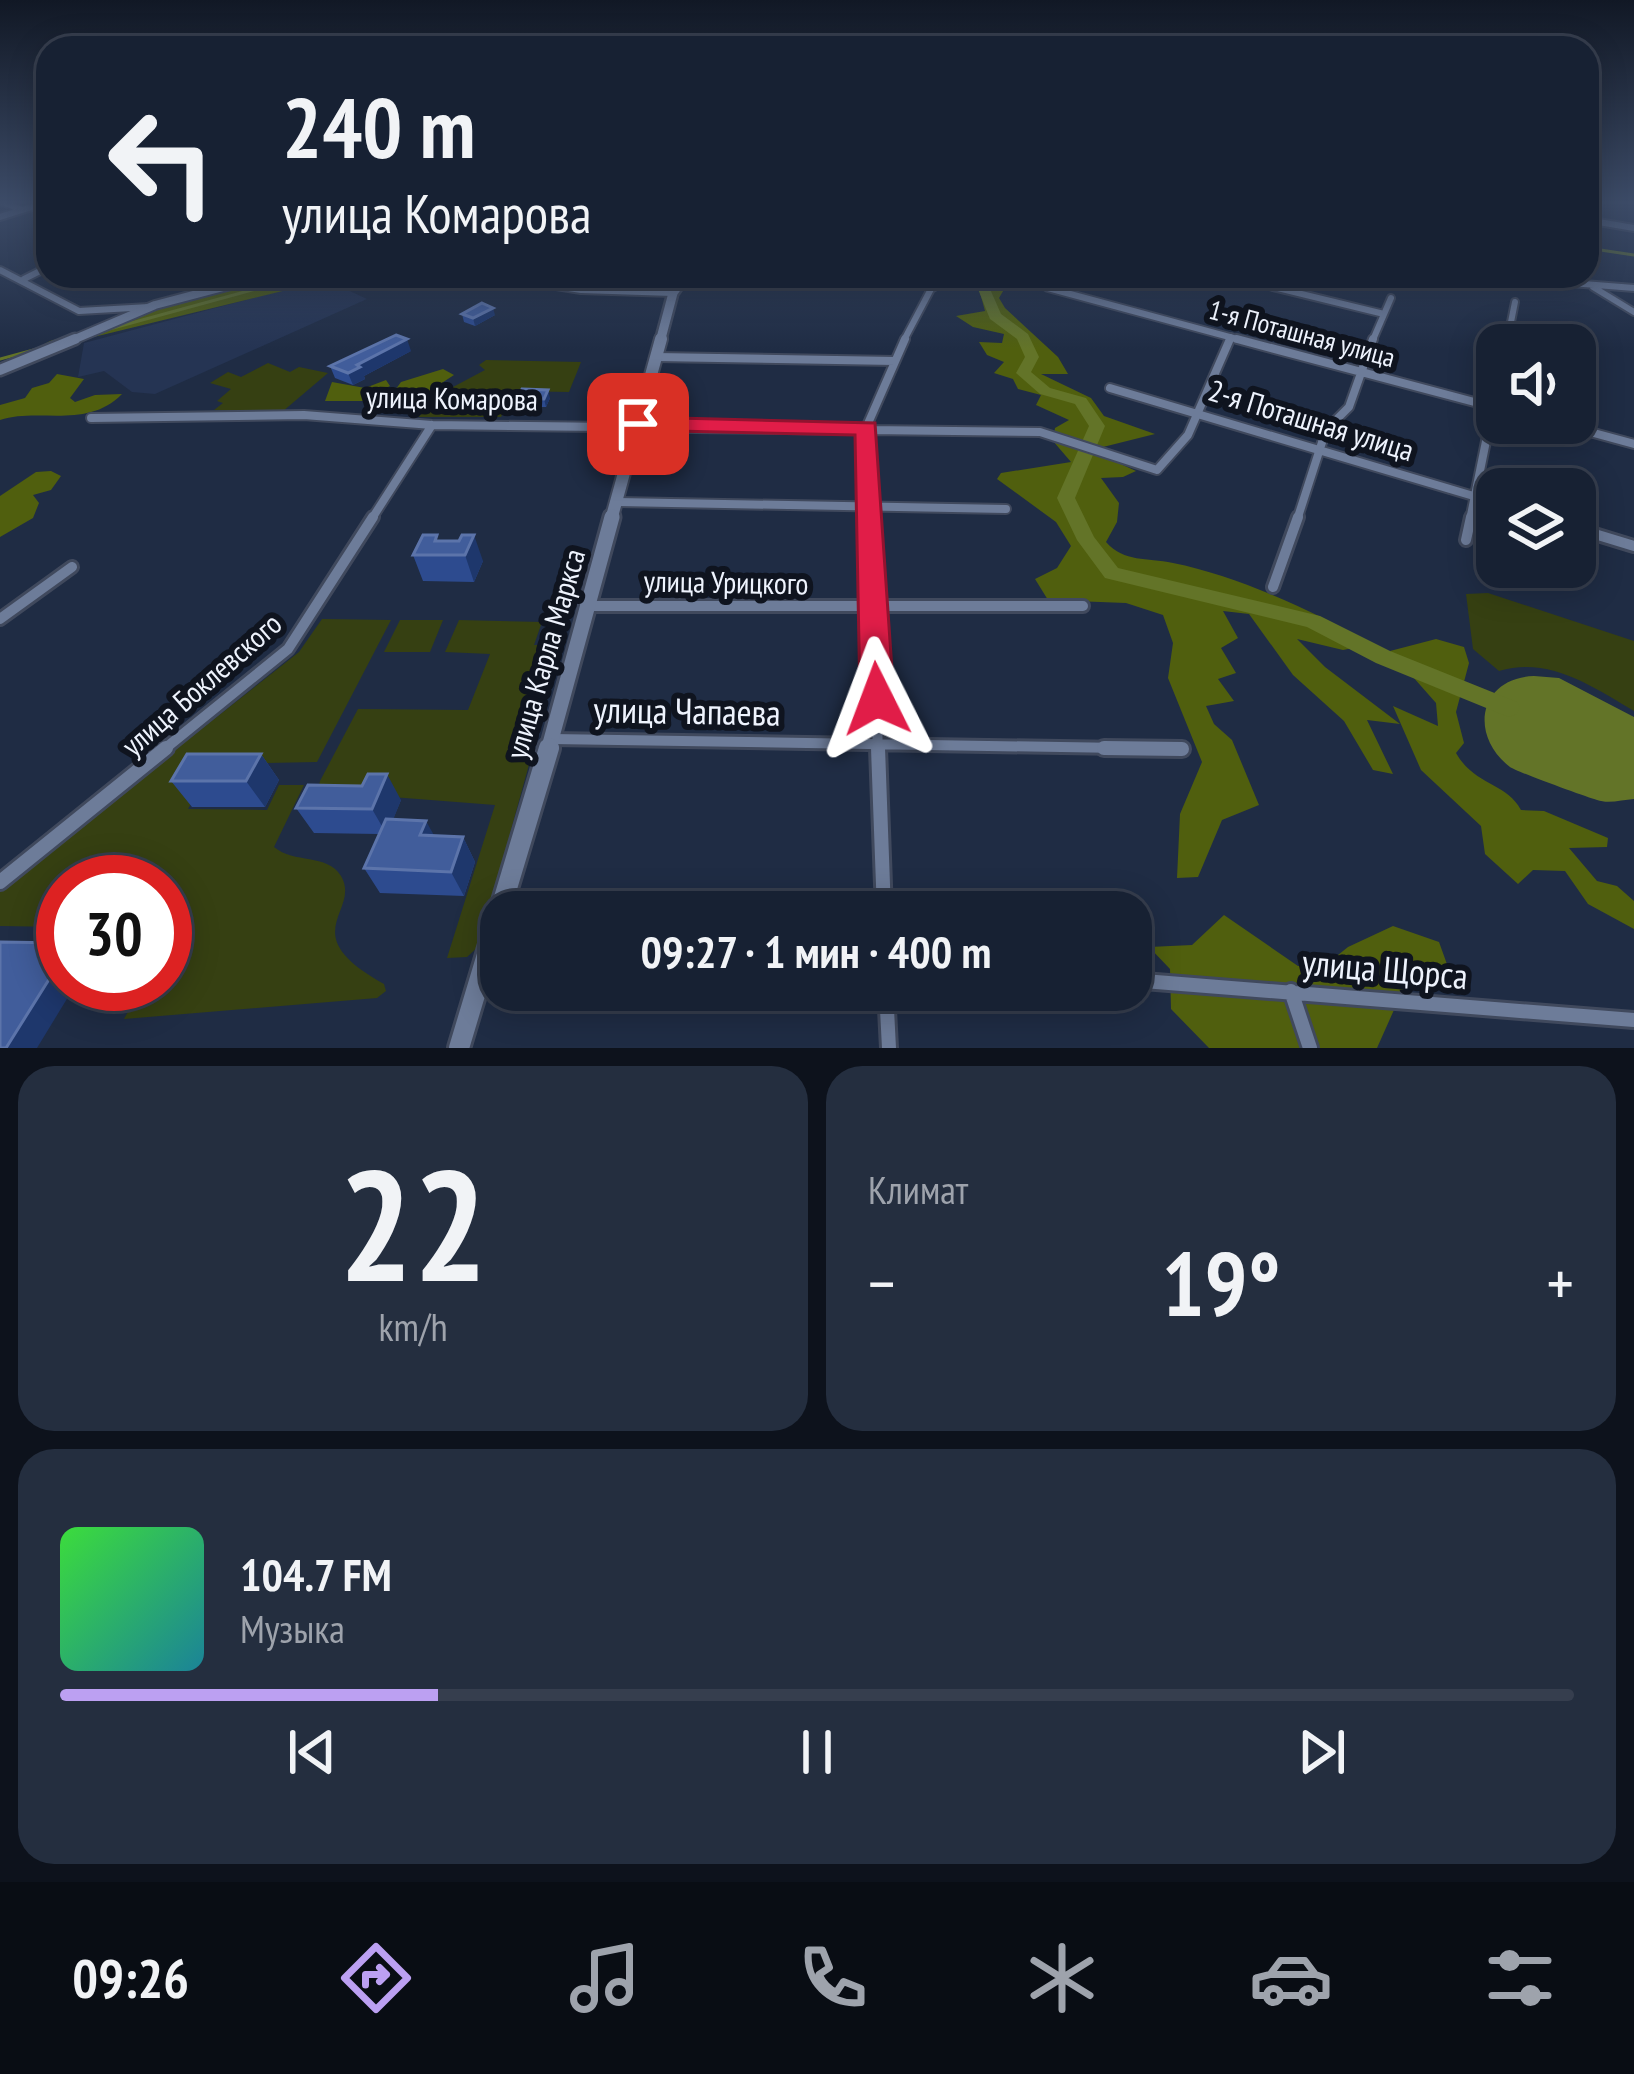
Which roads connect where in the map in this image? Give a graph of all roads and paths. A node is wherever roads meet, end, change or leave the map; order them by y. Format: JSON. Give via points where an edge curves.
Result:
{"nodes":[{"id":1,"x":0,"y":270,"type":"edge"},
{"id":2,"x":36,"y":273,"type":"edge"},
{"id":3,"x":24,"y":279,"type":"junction"},
{"id":4,"x":1599,"y":285,"type":"edge"},
{"id":5,"x":36,"y":287,"type":"edge"},
{"id":6,"x":37,"y":288,"type":"edge"},
{"id":7,"x":219,"y":288,"type":"edge"},
{"id":8,"x":569,"y":288,"type":"edge"},
{"id":9,"x":677,"y":288,"type":"edge"},
{"id":10,"x":933,"y":288,"type":"edge"},
{"id":11,"x":1048,"y":288,"type":"edge"},
{"id":12,"x":1277,"y":288,"type":"edge"},
{"id":13,"x":1595,"y":288,"type":"edge"},
{"id":14,"x":1634,"y":288,"type":"edge"},
{"id":15,"x":674,"y":293,"type":"junction"},
{"id":16,"x":1391,"y":298,"type":"dead end"},
{"id":17,"x":1515,"y":302,"type":"dead end"},
{"id":18,"x":155,"y":305,"type":"junction"},
{"id":19,"x":1634,"y":312,"type":"edge"},
{"id":20,"x":1384,"y":314,"type":"junction"},
{"id":21,"x":1510,"y":324,"type":"edge"},
{"id":22,"x":1232,"y":337,"type":"junction"},
{"id":23,"x":656,"y":357,"type":"junction"},
{"id":24,"x":896,"y":361,"type":"junction"},
{"id":25,"x":0,"y":370,"type":"edge"},
{"id":26,"x":1358,"y":372,"type":"junction"},
{"id":27,"x":1111,"y":388,"type":"dead end"},
{"id":28,"x":1476,"y":403,"type":"edge"},
{"id":29,"x":1199,"y":411,"type":"junction"},
{"id":30,"x":91,"y":418,"type":"dead end"},
{"id":31,"x":638,"y":424,"type":"junction"},
{"id":32,"x":432,"y":425,"type":"junction"},
{"id":33,"x":866,"y":428,"type":"junction"},
{"id":34,"x":1596,"y":434,"type":"edge"},
{"id":35,"x":1634,"y":444,"type":"edge"},
{"id":36,"x":1323,"y":449,"type":"junction"},
{"id":37,"x":1476,"y":496,"type":"joint"},
{"id":38,"x":618,"y":502,"type":"junction"},
{"id":39,"x":871,"y":508,"type":"junction"},
{"id":40,"x":1006,"y":509,"type":"dead end"},
{"id":41,"x":1596,"y":534,"type":"edge"},
{"id":42,"x":1466,"y":540,"type":"dead end"},
{"id":43,"x":1634,"y":546,"type":"edge"},
{"id":44,"x":72,"y":567,"type":"dead end"},
{"id":45,"x":1273,"y":587,"type":"dead end"},
{"id":46,"x":585,"y":606,"type":"junction"},
{"id":47,"x":1083,"y":606,"type":"dead end"},
{"id":48,"x":872,"y":609,"type":"junction"},
{"id":49,"x":0,"y":620,"type":"edge"},
{"id":50,"x":552,"y":739,"type":"junction"},
{"id":51,"x":880,"y":744,"type":"junction"},
{"id":52,"x":1182,"y":748,"type":"dead end"},
{"id":53,"x":0,"y":882,"type":"edge"},
{"id":54,"x":511,"y":891,"type":"edge"},
{"id":55,"x":884,"y":891,"type":"edge"},
{"id":56,"x":1152,"y":981,"type":"edge"},
{"id":57,"x":480,"y":990,"type":"edge"},
{"id":58,"x":1291,"y":991,"type":"junction"},
{"id":59,"x":887,"y":1011,"type":"edge"},
{"id":60,"x":1634,"y":1020,"type":"edge"},
{"id":61,"x":459,"y":1048,"type":"edge"},
{"id":62,"x":889,"y":1048,"type":"edge"},
{"id":63,"x":1310,"y":1048,"type":"edge"}],
"edges":[{"from":1,"to":3,"type":"street"},
{"from":2,"to":3,"type":"street"},
{"from":3,"to":5,"type":"street"},
{"from":4,"to":14,"type":"street"},
{"from":6,"to":18,"type":"street","via":[[69,310],[95,315]]},
{"from":7,"to":18,"type":"street"},
{"from":8,"to":15,"type":"street"},
{"from":9,"to":15,"type":"main road","name":"улица Карла Маркса"},
{"from":10,"to":24,"type":"street"},
{"from":11,"to":22,"type":"street","name":"1-я Поташная улица"},
{"from":12,"to":20,"type":"street"},
{"from":13,"to":19,"type":"street"},
{"from":15,"to":23,"type":"main road","name":"улица Карла Маркса"},
{"from":16,"to":20,"type":"street"},
{"from":17,"to":21,"type":"street"},
{"from":18,"to":25,"type":"street"},
{"from":20,"to":26,"type":"street"},
{"from":22,"to":26,"type":"street","name":"1-я Поташная улица"},
{"from":22,"to":29,"type":"street","name":"улица Комарова"},
{"from":23,"to":24,"type":"street"},
{"from":23,"to":31,"type":"main road","name":"улица Карла Маркса"},
{"from":24,"to":33,"type":"street"},
{"from":26,"to":28,"type":"street","name":"1-я Поташная улица"},
{"from":26,"to":36,"type":"street","via":[[1349,407],[1326,430]]},
{"from":27,"to":29,"type":"street","name":"2-я Поташная улица"},
{"from":29,"to":33,"type":"street","name":"улица Комарова","via":[[1157,470],[1040,433]]},
{"from":29,"to":36,"type":"street","name":"2-я Поташная улица"},
{"from":30,"to":32,"type":"street","name":"улица Комарова","via":[[304,416]]},
{"from":31,"to":32,"type":"street","name":"улица Комарова"},
{"from":31,"to":33,"type":"street","name":"улица Комарова"},
{"from":31,"to":38,"type":"main road","name":"улица Карла Маркса"},
{"from":32,"to":53,"type":"street","name":"улица Боклевского","via":[[288,649]]},
{"from":33,"to":39,"type":"street"},
{"from":34,"to":35,"type":"street"},
{"from":36,"to":37,"type":"street","name":"2-я Поташная улица"},
{"from":36,"to":45,"type":"street"},
{"from":37,"to":42,"type":"street"},
{"from":38,"to":39,"type":"street"},
{"from":38,"to":46,"type":"main road","name":"улица Карла Маркса"},
{"from":39,"to":40,"type":"street"},
{"from":39,"to":48,"type":"street"},
{"from":41,"to":43,"type":"street"},
{"from":44,"to":49,"type":"street"},
{"from":46,"to":48,"type":"street","name":"улица Урицкого"},
{"from":46,"to":50,"type":"main road","name":"улица Карла Маркса"},
{"from":47,"to":48,"type":"street","name":"улица Урицкого"},
{"from":48,"to":51,"type":"street"},
{"from":50,"to":51,"type":"street","name":"улица Чапаева"},
{"from":50,"to":54,"type":"main road","name":"улица Карла Маркса"},
{"from":51,"to":52,"type":"street","name":"улица Чапаева"},
{"from":51,"to":55,"type":"street"},
{"from":56,"to":58,"type":"street","name":"улица Щорса"},
{"from":57,"to":61,"type":"main road","name":"улица Карла Маркса"},
{"from":58,"to":60,"type":"street","name":"улица Щорса"},
{"from":58,"to":63,"type":"street"},
{"from":59,"to":62,"type":"street"}]}
